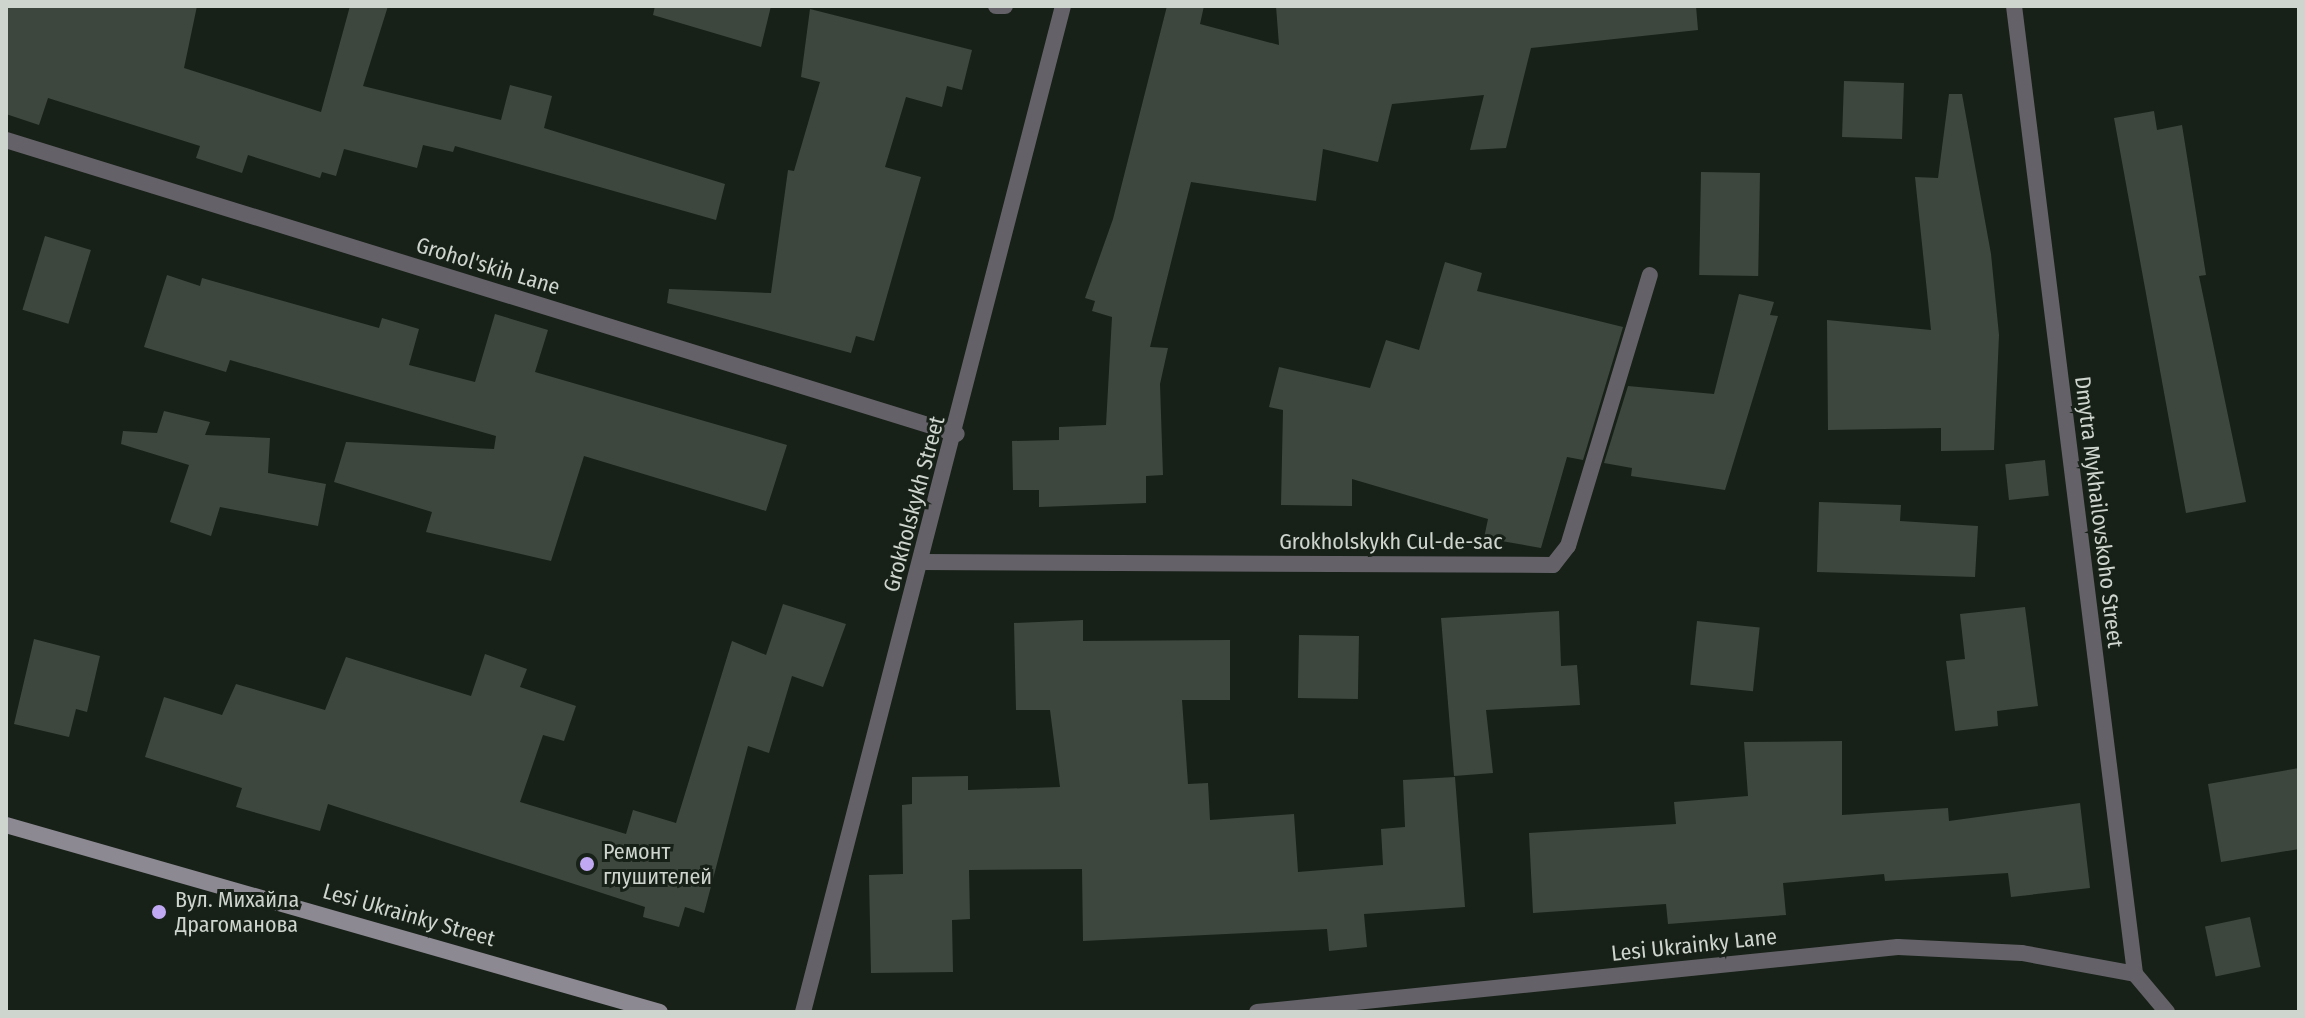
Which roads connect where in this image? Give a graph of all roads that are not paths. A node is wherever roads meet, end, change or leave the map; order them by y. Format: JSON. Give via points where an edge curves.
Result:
{"nodes":[{"id":1,"x":996,"y":6,"type":"edge"},
{"id":2,"x":1005,"y":6,"type":"edge"},
{"id":3,"x":1063,"y":6,"type":"edge"},
{"id":4,"x":2014,"y":6,"type":"edge"},
{"id":5,"x":6,"y":140,"type":"edge"},
{"id":6,"x":1650,"y":275,"type":"dead end"},
{"id":7,"x":957,"y":434,"type":"junction"},
{"id":8,"x":921,"y":562,"type":"junction"},
{"id":9,"x":6,"y":825,"type":"edge"},
{"id":10,"x":2135,"y":974,"type":"junction"},
{"id":11,"x":660,"y":1012,"type":"edge"},
{"id":12,"x":803,"y":1012,"type":"edge"},
{"id":13,"x":1257,"y":1012,"type":"edge"},
{"id":14,"x":2167,"y":1012,"type":"edge"}],
"edges":[{"from":1,"to":2,"type":"street"},
{"from":3,"to":7,"type":"street","name":"Grokholskykh Street"},
{"from":4,"to":10,"type":"street","name":"Dmytra Mykhailovskoho Street"},
{"from":5,"to":7,"type":"street","name":"Grohol'skih Lane"},
{"from":6,"to":8,"type":"street","name":"Grokholskykh Сul-de-sac","via":[[1568,546],[1553,565]]},
{"from":7,"to":8,"type":"street","name":"Grokholskykh Street"},
{"from":8,"to":12,"type":"street","name":"Grokholskykh Street"},
{"from":9,"to":11,"type":"main road","name":"Lesi Ukrainky Street"},
{"from":10,"to":13,"type":"street","name":"Lesi Ukrainky Lane","via":[[2022,953],[1898,947]]},
{"from":10,"to":14,"type":"street"}]}
